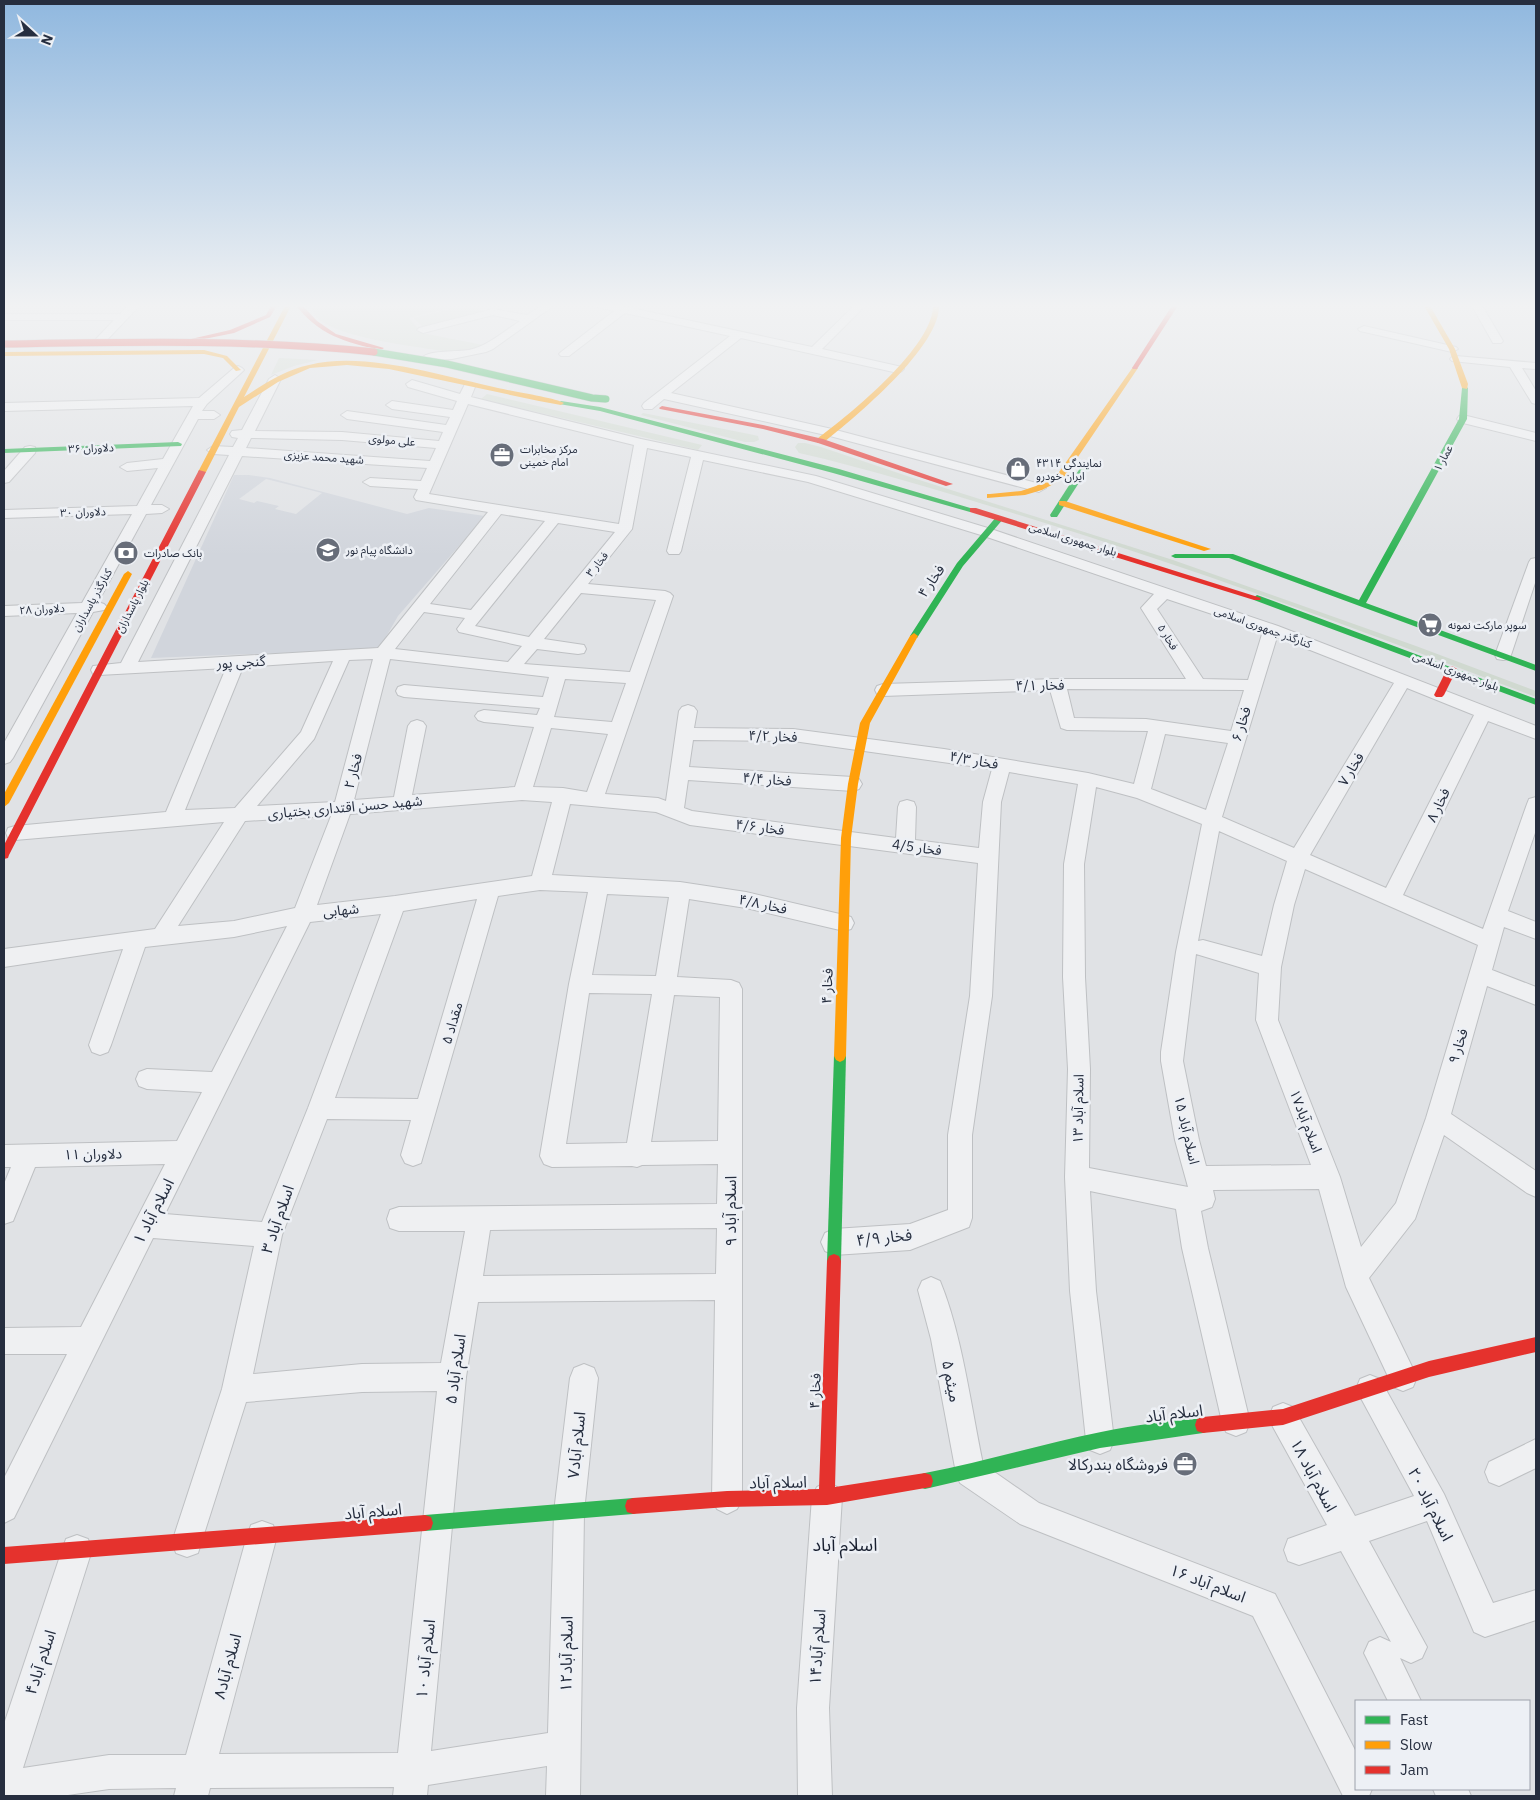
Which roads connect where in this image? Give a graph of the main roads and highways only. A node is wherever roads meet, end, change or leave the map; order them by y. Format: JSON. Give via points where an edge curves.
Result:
{"nodes":[{"id":1,"x":228,"y":388,"type":"edge"},
{"id":2,"x":245,"y":388,"type":"edge"},
{"id":3,"x":262,"y":388,"type":"edge"},
{"id":4,"x":493,"y":388,"type":"edge"},
{"id":5,"x":517,"y":388,"type":"edge"},
{"id":6,"x":543,"y":388,"type":"edge"},
{"id":7,"x":571,"y":388,"type":"edge"},
{"id":8,"x":880,"y":388,"type":"edge"},
{"id":9,"x":1121,"y":388,"type":"edge"},
{"id":10,"x":1135,"y":388,"type":"edge"},
{"id":11,"x":1465,"y":388,"type":"edge"},
{"id":12,"x":1132,"y":393,"type":"dead end"},
{"id":13,"x":607,"y":403,"type":"junction"},
{"id":14,"x":644,"y":405,"type":"road end"},
{"id":15,"x":236,"y":406,"type":"junction"},
{"id":16,"x":1108,"y":407,"type":"junction"},
{"id":17,"x":1121,"y":410,"type":"dead end"},
{"id":18,"x":215,"y":411,"type":"road end"},
{"id":19,"x":763,"y":427,"type":"junction"},
{"id":20,"x":807,"y":438,"type":"junction"},
{"id":21,"x":716,"y":440,"type":"junction"},
{"id":22,"x":820,"y":441,"type":"junction"},
{"id":23,"x":178,"y":444,"type":"road end"},
{"id":24,"x":750,"y":449,"type":"junction"},
{"id":25,"x":1096,"y":450,"type":"dead end"},
{"id":26,"x":4,"y":452,"type":"edge"},
{"id":27,"x":700,"y":456,"type":"road end"},
{"id":28,"x":780,"y":456,"type":"junction"},
{"id":29,"x":792,"y":459,"type":"junction"},
{"id":30,"x":770,"y":470,"type":"road end"},
{"id":31,"x":1060,"y":477,"type":"junction"},
{"id":32,"x":1075,"y":482,"type":"junction"},
{"id":33,"x":963,"y":488,"type":"dead end"},
{"id":34,"x":917,"y":494,"type":"junction"},
{"id":35,"x":1062,"y":503,"type":"junction"},
{"id":36,"x":1017,"y":504,"type":"dead end"},
{"id":37,"x":905,"y":507,"type":"road end"},
{"id":38,"x":1054,"y":515,"type":"dead end"},
{"id":39,"x":1000,"y":518,"type":"junction"},
{"id":40,"x":1230,"y":556,"type":"junction"},
{"id":41,"x":134,"y":562,"type":"dead end"},
{"id":42,"x":1208,"y":567,"type":"dead end"},
{"id":43,"x":1362,"y":604,"type":"junction"},
{"id":44,"x":1536,"y":668,"type":"edge"},
{"id":45,"x":1452,"y":669,"type":"junction"},
{"id":46,"x":1438,"y":695,"type":"road end"},
{"id":47,"x":1536,"y":702,"type":"edge"},
{"id":48,"x":4,"y":804,"type":"edge"},
{"id":49,"x":4,"y":855,"type":"edge"},
{"id":50,"x":1536,"y":1344,"type":"edge"},
{"id":51,"x":827,"y":1497,"type":"junction"},
{"id":52,"x":4,"y":1556,"type":"edge"}],
"edges":[{"from":1,"to":18,"type":"main road"},
{"from":2,"to":15,"type":"main road","name":"بلوار پاسداران"},
{"from":3,"to":15,"type":"main road"},
{"from":4,"to":13,"type":"main road","via":[[563,404]]},
{"from":5,"to":13,"type":"main road","via":[[589,404]]},
{"from":6,"to":13,"type":"main road","bridge":true},
{"from":7,"to":13,"type":"main road","via":[[594,393]]},
{"from":8,"to":22,"type":"main road","via":[[857,413]]},
{"from":9,"to":16,"type":"main road"},
{"from":10,"to":12,"type":"main road"},
{"from":11,"to":43,"type":"main road","name":"عمار ۱","via":[[1463,419]]},
{"from":13,"to":21,"type":"main road","name":"بلوار جمهوری اسلامی"},
{"from":14,"to":19,"type":"main road"},
{"from":15,"to":49,"type":"main road","name":"بلوار پاسداران"},
{"from":16,"to":17,"type":"main road"},
{"from":16,"to":31,"type":"main road"},
{"from":19,"to":20,"type":"main road"},
{"from":19,"to":24,"type":"main road","via":[[771,436],[770,441]]},
{"from":20,"to":22,"type":"main road"},
{"from":20,"to":29,"type":"main road","via":[[787,446]]},
{"from":21,"to":24,"type":"main road","name":"بلوار جمهوری اسلامی"},
{"from":21,"to":27,"type":"main road"},
{"from":22,"to":33,"type":"main road"},
{"from":23,"to":26,"type":"main road","name":"دلاوران ۳۶"},
{"from":24,"to":28,"type":"main road","name":"بلوار جمهوری اسلامی"},
{"from":25,"to":32,"type":"main road"},
{"from":28,"to":29,"type":"main road","name":"بلوار جمهوری اسلامی"},
{"from":28,"to":30,"type":"main road"},
{"from":29,"to":34,"type":"main road","name":"بلوار جمهوری اسلامی"},
{"from":31,"to":32,"type":"main road","via":[[1064,482]]},
{"from":31,"to":36,"type":"main road","name":"بلوار جمهوری اسلامی","via":[[1022,494],[986,495]]},
{"from":32,"to":35,"type":"main road"},
{"from":34,"to":37,"type":"main road"},
{"from":34,"to":39,"type":"main road","name":"بلوار جمهوری اسلامی"},
{"from":35,"to":38,"type":"main road"},
{"from":35,"to":40,"type":"main road"},
{"from":39,"to":45,"type":"main road","name":"بلوار جمهوری اسلامی","via":[[1234,589]]},
{"from":39,"to":51,"type":"main road","name":"فخار ۴","via":[[944,587],[883,690],[866,723],[853,784],[846,838]]},
{"from":40,"to":42,"type":"main road","via":[[1171,555]]},
{"from":40,"to":43,"type":"main road"},
{"from":41,"to":48,"type":"main road","name":"بلوار پاسداران"},
{"from":43,"to":44,"type":"main road"},
{"from":45,"to":46,"type":"main road"},
{"from":45,"to":47,"type":"main road","name":"بلوار جمهوری اسلامی"},
{"from":50,"to":51,"type":"main road","name":"اسلام آباد","via":[[1429,1369],[1283,1417],[1158,1430],[1100,1440],[970,1473]]},
{"from":51,"to":52,"type":"main road","name":"اسلام آباد","via":[[727,1499]]}]}
